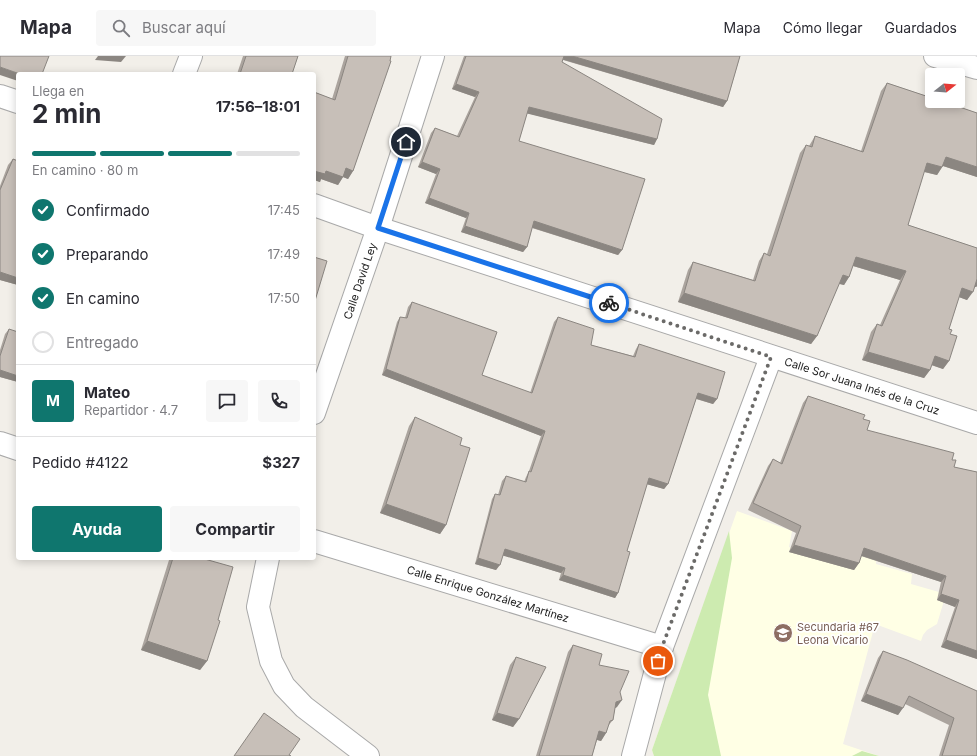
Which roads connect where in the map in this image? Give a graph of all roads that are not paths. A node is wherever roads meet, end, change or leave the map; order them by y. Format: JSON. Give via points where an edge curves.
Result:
{"nodes":[{"id":1,"x":191,"y":56,"type":"edge"},
{"id":2,"x":433,"y":56,"type":"edge"},
{"id":3,"x":935,"y":56,"type":"edge"},
{"id":4,"x":977,"y":68,"type":"edge"},
{"id":5,"x":185,"y":72,"type":"edge"},
{"id":6,"x":0,"y":96,"type":"edge"},
{"id":7,"x":16,"y":101,"type":"edge"},
{"id":8,"x":316,"y":206,"type":"edge"},
{"id":9,"x":378,"y":228,"type":"junction"},
{"id":10,"x":771,"y":357,"type":"junction"},
{"id":11,"x":316,"y":407,"type":"edge"},
{"id":12,"x":977,"y":423,"type":"edge"},
{"id":13,"x":0,"y":443,"type":"edge"},
{"id":14,"x":16,"y":448,"type":"edge"},
{"id":15,"x":316,"y":542,"type":"edge"},
{"id":16,"x":268,"y":560,"type":"edge"},
{"id":17,"x":662,"y":647,"type":"junction"},
{"id":18,"x":368,"y":756,"type":"edge"},
{"id":19,"x":633,"y":756,"type":"edge"}],
"edges":[{"from":1,"to":5,"type":"street"},
{"from":2,"to":9,"type":"street","name":"Calle David Ley"},
{"from":3,"to":4,"type":"street"},
{"from":6,"to":7,"type":"street"},
{"from":8,"to":9,"type":"street","name":"Calle Sor Juana Inés de la Cruz"},
{"from":9,"to":10,"type":"street","name":"Calle Sor Juana Inés de la Cruz"},
{"from":9,"to":11,"type":"street","name":"Calle David Ley"},
{"from":10,"to":12,"type":"street","name":"Calle Sor Juana Inés de la Cruz"},
{"from":10,"to":17,"type":"street"},
{"from":13,"to":14,"type":"street"},
{"from":15,"to":17,"type":"street","name":"Calle Enrique González Martínez"},
{"from":16,"to":18,"type":"street","via":[[258,607],[271,661],[284,686],[304,708]]},
{"from":17,"to":19,"type":"street"}]}
